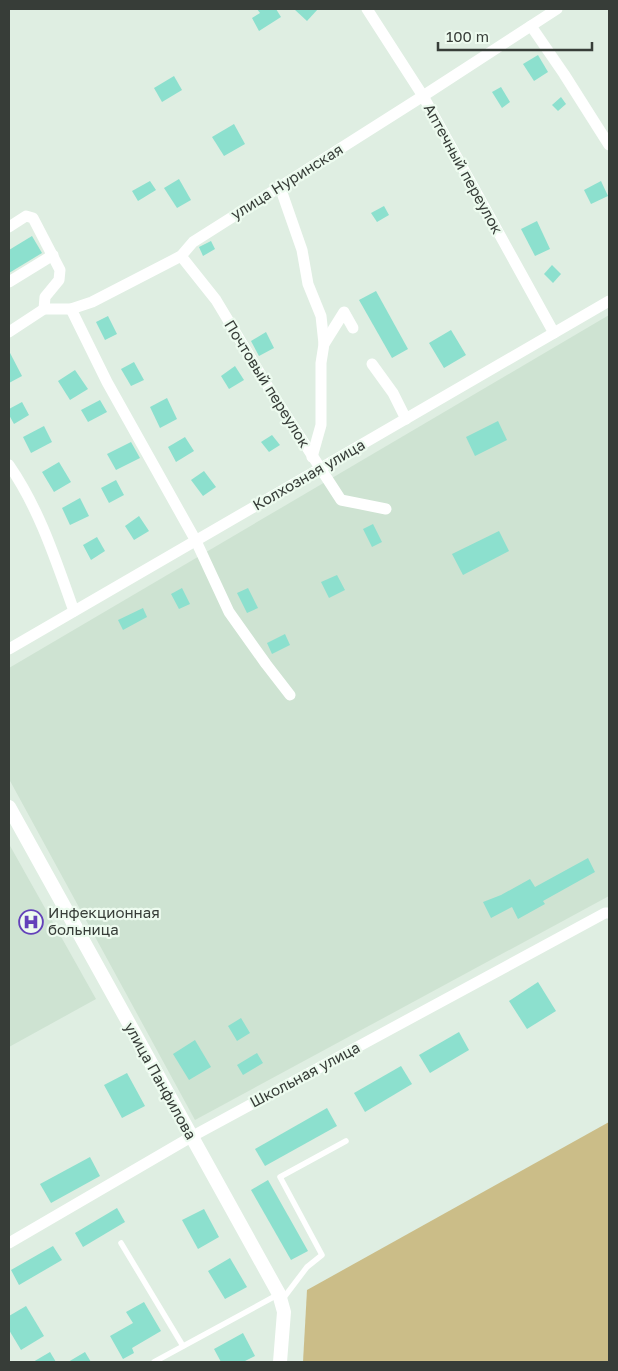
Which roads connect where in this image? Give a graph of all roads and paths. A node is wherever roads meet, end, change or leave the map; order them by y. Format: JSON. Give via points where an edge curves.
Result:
{"nodes":[{"id":1,"x":366,"y":9,"type":"edge"},
{"id":2,"x":557,"y":9,"type":"edge"},
{"id":3,"x":531,"y":26,"type":"junction"},
{"id":4,"x":423,"y":96,"type":"junction"},
{"id":5,"x":609,"y":144,"type":"edge"},
{"id":6,"x":280,"y":187,"type":"junction"},
{"id":7,"x":9,"y":227,"type":"edge"},
{"id":8,"x":53,"y":255,"type":"junction"},
{"id":9,"x":182,"y":256,"type":"junction"},
{"id":10,"x":9,"y":282,"type":"edge"},
{"id":11,"x":609,"y":301,"type":"edge"},
{"id":12,"x":44,"y":309,"type":"junction"},
{"id":13,"x":71,"y":309,"type":"junction"},
{"id":14,"x":353,"y":328,"type":"dead end"},
{"id":15,"x":9,"y":332,"type":"edge"},
{"id":16,"x":554,"y":333,"type":"junction"},
{"id":17,"x":324,"y":344,"type":"junction"},
{"id":18,"x":372,"y":364,"type":"dead end"},
{"id":19,"x":406,"y":419,"type":"junction"},
{"id":20,"x":312,"y":457,"type":"junction"},
{"id":21,"x":9,"y":465,"type":"edge"},
{"id":22,"x":320,"y":469,"type":"junction"},
{"id":23,"x":386,"y":509,"type":"dead end"},
{"id":24,"x":196,"y":541,"type":"junction"},
{"id":25,"x":74,"y":611,"type":"junction"},
{"id":26,"x":9,"y":649,"type":"edge"},
{"id":27,"x":290,"y":695,"type":"dead end"},
{"id":28,"x":9,"y":808,"type":"edge"},
{"id":29,"x":607,"y":913,"type":"edge"},
{"id":30,"x":191,"y":1137,"type":"junction"},
{"id":31,"x":346,"y":1142,"type":"dead end"},
{"id":32,"x":9,"y":1243,"type":"edge"},
{"id":33,"x":121,"y":1243,"type":"dead end"},
{"id":34,"x":280,"y":1298,"type":"junction"},
{"id":35,"x":183,"y":1346,"type":"junction"},
{"id":36,"x":154,"y":1362,"type":"edge"},
{"id":37,"x":280,"y":1362,"type":"edge"}],
"edges":[{"from":1,"to":4,"type":"street","name":"Аптечный переулок"},
{"from":2,"to":3,"type":"street","name":"улица Нуринская"},
{"from":3,"to":4,"type":"street","name":"улица Нуринская"},
{"from":3,"to":5,"type":"street"},
{"from":4,"to":6,"type":"street","name":"улица Нуринская"},
{"from":4,"to":16,"type":"street","name":"Аптечный переулок"},
{"from":6,"to":9,"type":"street","name":"улица Нуринская","via":[[193,242]]},
{"from":6,"to":17,"type":"street","via":[[302,250],[308,284],[321,316]]},
{"from":7,"to":8,"type":"street","via":[[26,216],[33,218]]},
{"from":8,"to":10,"type":"street"},
{"from":8,"to":12,"type":"street","via":[[60,275],[45,297]]},
{"from":9,"to":13,"type":"street","name":"улица Нуринская","via":[[92,302]]},
{"from":9,"to":20,"type":"street","name":"Почтовый переулок","via":[[216,300]]},
{"from":11,"to":16,"type":"street","name":"Колхозная улица"},
{"from":12,"to":13,"type":"street","name":"улица Нуринская"},
{"from":12,"to":15,"type":"street"},
{"from":13,"to":24,"type":"street","via":[[107,382]]},
{"from":14,"to":17,"type":"street","via":[[344,312]]},
{"from":16,"to":19,"type":"street","name":"Колхозная улица"},
{"from":17,"to":20,"type":"street","via":[[321,425]]},
{"from":18,"to":19,"type":"street","via":[[393,393]]},
{"from":19,"to":22,"type":"street","name":"Колхозная улица"},
{"from":20,"to":22,"type":"street","name":"Почтовый переулок"},
{"from":21,"to":25,"type":"street","via":[[44,526]]},
{"from":22,"to":23,"type":"street","name":"Почтовый переулок","via":[[341,500]]},
{"from":22,"to":24,"type":"street","name":"Колхозная улица"},
{"from":24,"to":25,"type":"street","name":"Колхозная улица"},
{"from":24,"to":27,"type":"street","via":[[229,612]]},
{"from":25,"to":26,"type":"street","name":"Колхозная улица"},
{"from":28,"to":30,"type":"street","name":"улица Панфилова"},
{"from":29,"to":30,"type":"street","name":"Школьная улица"},
{"from":30,"to":32,"type":"street","name":"Школьная улица"},
{"from":30,"to":34,"type":"street","name":"улица Панфилова"},
{"from":31,"to":34,"type":"lane","via":[[280,1176],[322,1255]]},
{"from":33,"to":35,"type":"lane"},
{"from":34,"to":35,"type":"lane"},
{"from":34,"to":37,"type":"street","name":"улица Панфилова","via":[[284,1312]]},
{"from":35,"to":36,"type":"lane"}]}
